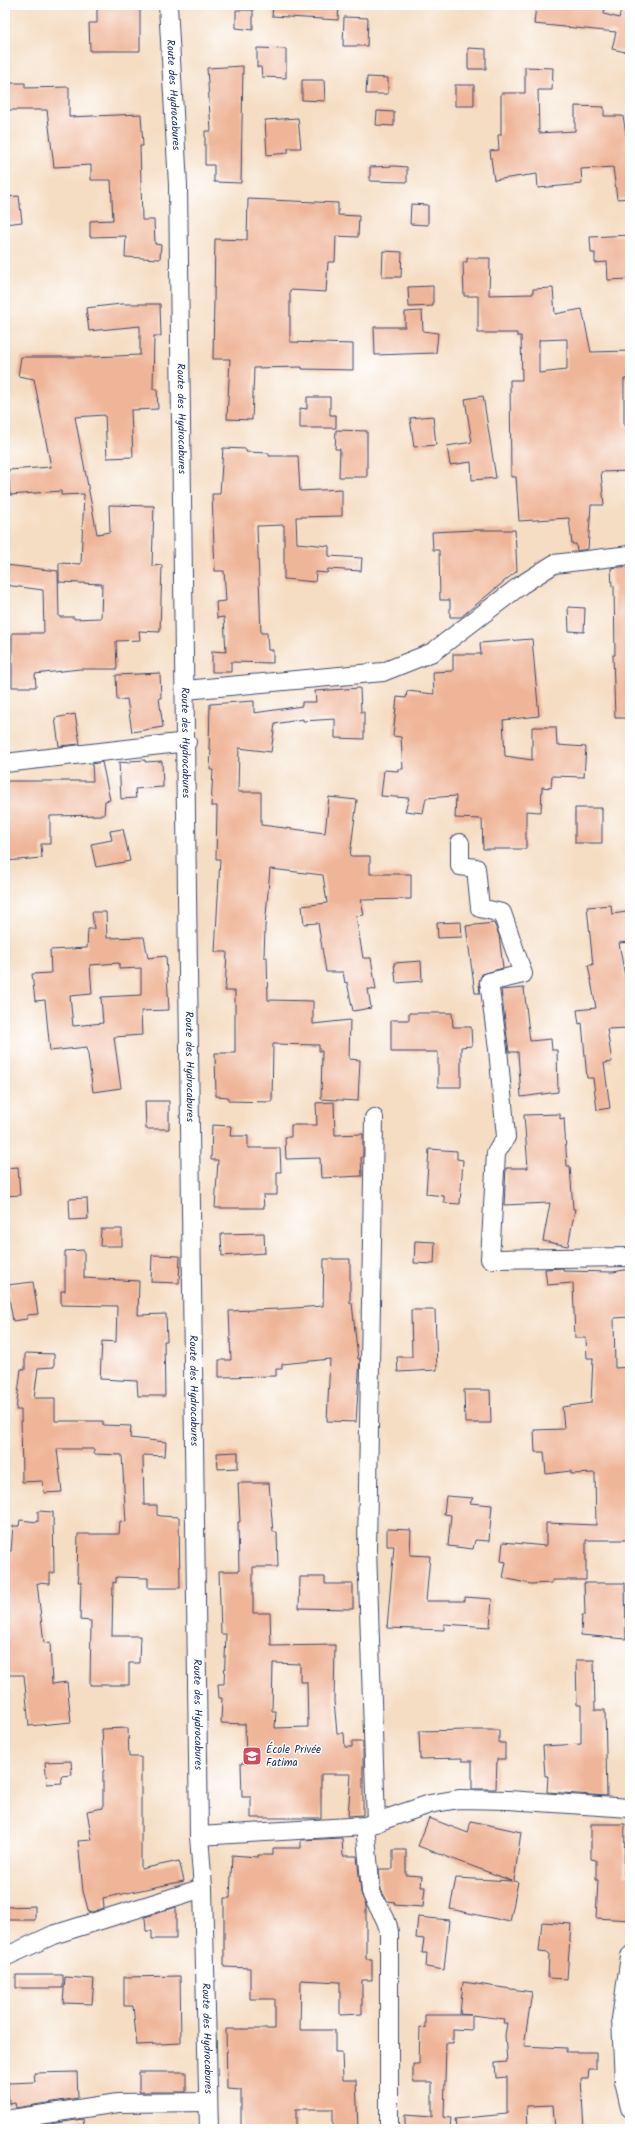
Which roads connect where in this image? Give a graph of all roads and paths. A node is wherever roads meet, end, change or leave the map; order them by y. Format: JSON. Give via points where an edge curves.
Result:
{"nodes":[{"id":1,"x":168,"y":5,"type":"edge"},
{"id":2,"x":630,"y":554,"type":"edge"},
{"id":3,"x":184,"y":690,"type":"junction"},
{"id":4,"x":187,"y":742,"type":"junction"},
{"id":5,"x":5,"y":763,"type":"edge"},
{"id":6,"x":460,"y":843,"type":"dead end"},
{"id":7,"x":374,"y":1118,"type":"dead end"},
{"id":8,"x":630,"y":1257,"type":"edge"},
{"id":9,"x":630,"y":1808,"type":"edge"},
{"id":10,"x":371,"y":1825,"type":"junction"},
{"id":11,"x":198,"y":1836,"type":"junction"},
{"id":12,"x":203,"y":1888,"type":"junction"},
{"id":13,"x":630,"y":1956,"type":"edge"},
{"id":14,"x":5,"y":1958,"type":"edge"},
{"id":15,"x":208,"y":2102,"type":"junction"},
{"id":16,"x":630,"y":2108,"type":"edge"},
{"id":17,"x":5,"y":2120,"type":"edge"},
{"id":18,"x":209,"y":2129,"type":"edge"},
{"id":19,"x":389,"y":2129,"type":"edge"}],
"edges":[{"from":1,"to":3,"type":"street","name":"Route des Hydrocabures","via":[[178,185]]},
{"from":2,"to":3,"type":"street","via":[[554,564],[521,585],[433,652],[383,672]]},
{"from":3,"to":4,"type":"street","name":"Route des Hydrocabures"},
{"from":4,"to":5,"type":"street"},
{"from":4,"to":11,"type":"street","name":"Route des Hydrocabures"},
{"from":6,"to":8,"type":"street","via":[[460,866],[476,868],[480,908],[502,913],[522,974],[489,982],[506,1137],[496,1153],[490,1259]]},
{"from":7,"to":10,"type":"street","via":[[367,1549]]},
{"from":9,"to":10,"type":"street","via":[[459,1799],[430,1804]]},
{"from":10,"to":11,"type":"street"},
{"from":10,"to":19,"type":"street","via":[[371,1892],[374,1902],[388,1921],[389,1932]]},
{"from":11,"to":12,"type":"street","name":"Route des Hydrocabures"},
{"from":12,"to":14,"type":"street","via":[[53,1935]]},
{"from":12,"to":15,"type":"street","name":"Route des Hydrocabures"},
{"from":13,"to":16,"type":"street","via":[[621,2019],[624,2082]]},
{"from":15,"to":17,"type":"street","via":[[118,2104]]},
{"from":15,"to":18,"type":"street","name":"Route des Hydrocabures"}]}
